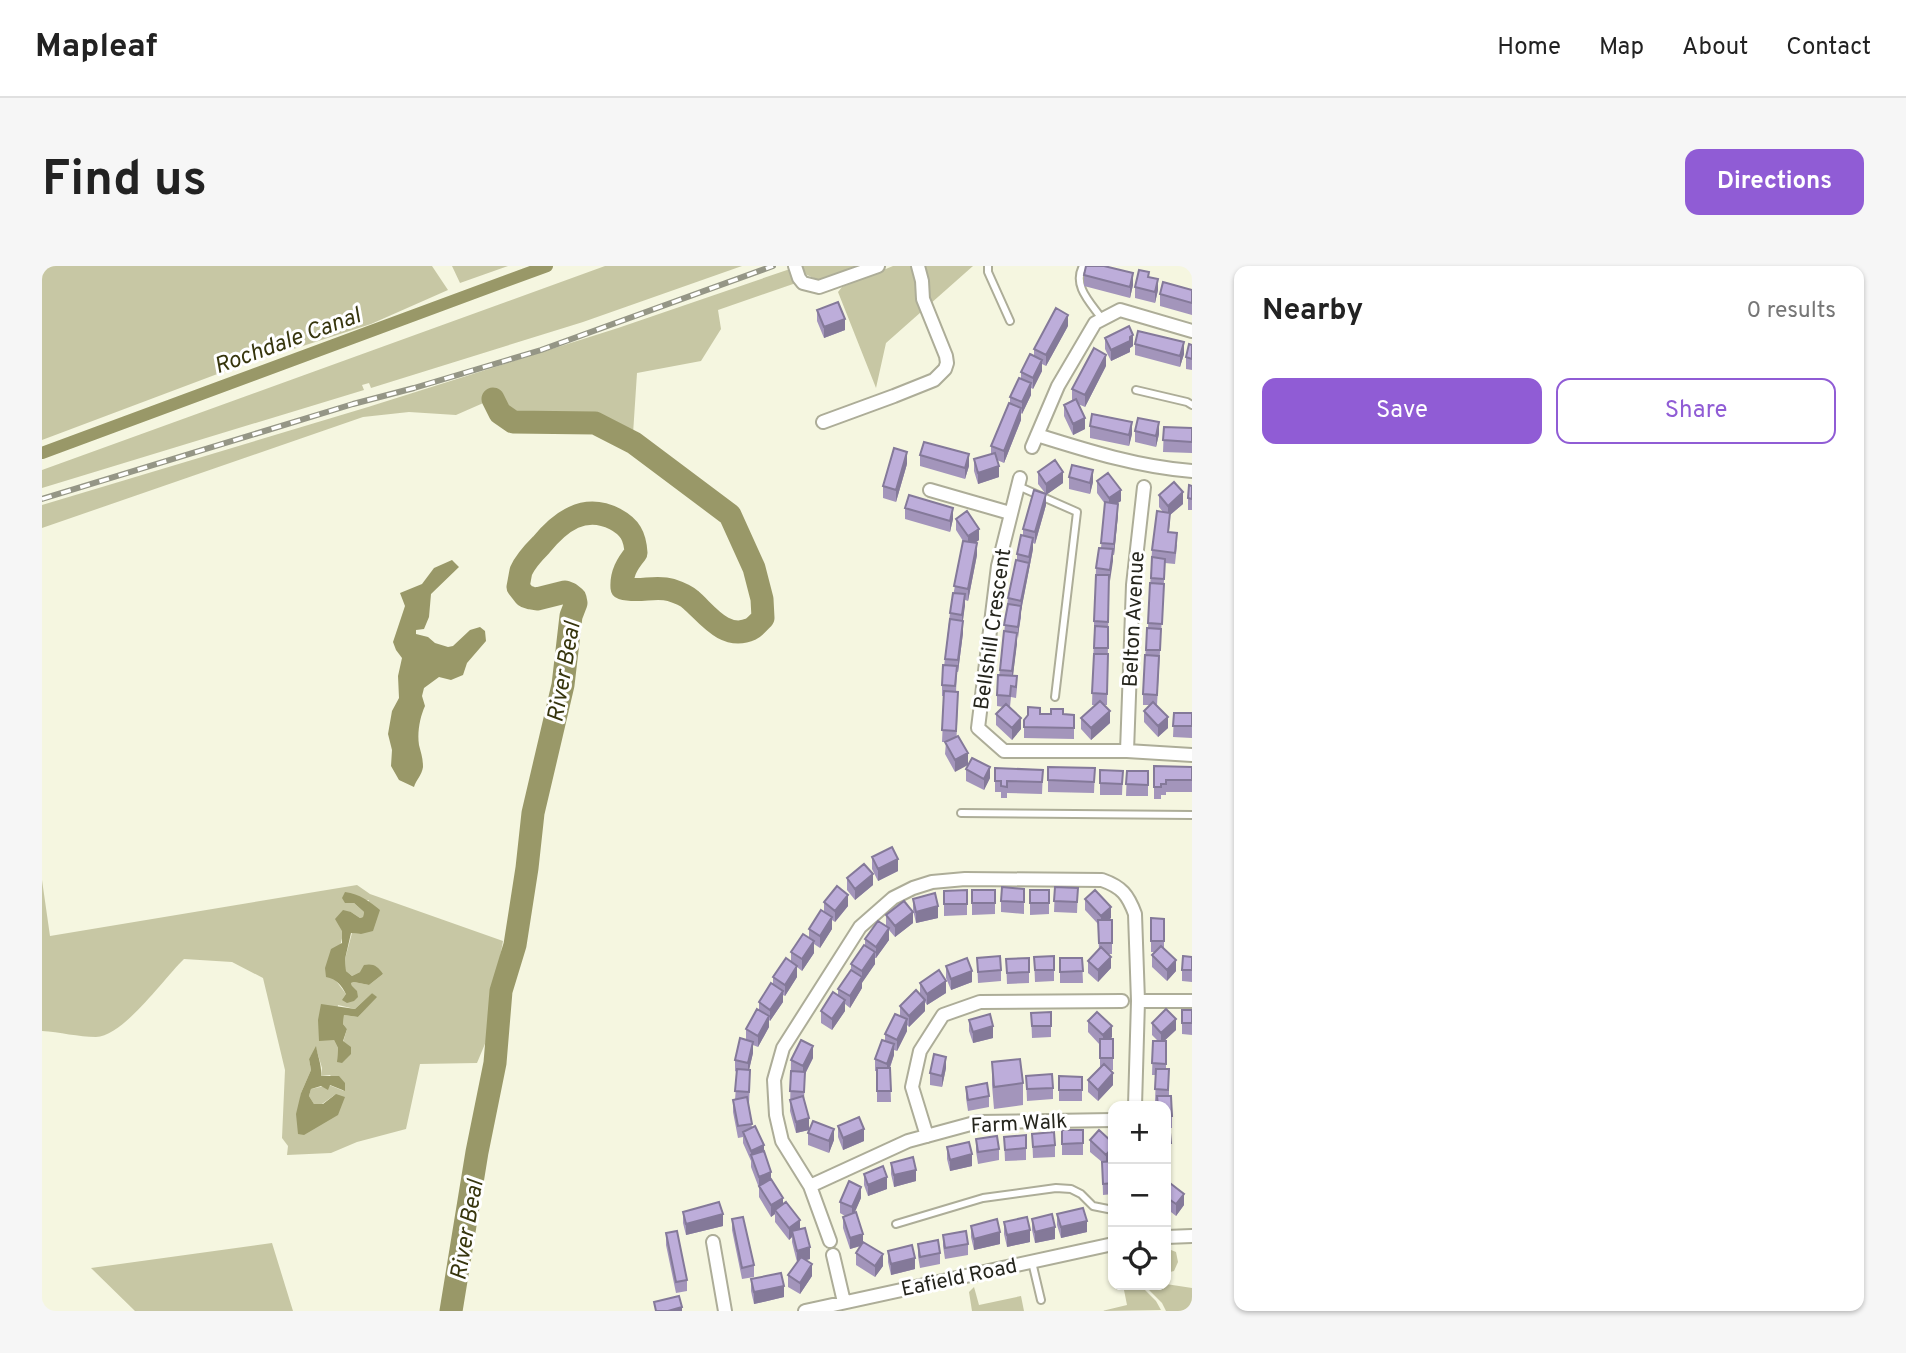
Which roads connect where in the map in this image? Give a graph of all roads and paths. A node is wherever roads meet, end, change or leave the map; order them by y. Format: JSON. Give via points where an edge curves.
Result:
{"nodes":[{"id":1,"x":878,"y":266,"type":"edge"},
{"id":2,"x":918,"y":266,"type":"edge"},
{"id":3,"x":988,"y":266,"type":"edge"},
{"id":4,"x":1083,"y":266,"type":"edge"},
{"id":5,"x":797,"y":272,"type":"edge"},
{"id":6,"x":1102,"y":319,"type":"junction"},
{"id":7,"x":1010,"y":321,"type":"dead end"},
{"id":8,"x":1192,"y":331,"type":"edge"},
{"id":9,"x":1136,"y":390,"type":"dead end"},
{"id":10,"x":1192,"y":405,"type":"edge"},
{"id":11,"x":823,"y":422,"type":"dead end"},
{"id":12,"x":1192,"y":471,"type":"edge"},
{"id":13,"x":1019,"y":482,"type":"joint"},
{"id":14,"x":1144,"y":487,"type":"dead end"},
{"id":15,"x":930,"y":490,"type":"dead end"},
{"id":16,"x":1010,"y":513,"type":"junction"},
{"id":17,"x":1055,"y":696,"type":"dead end"},
{"id":18,"x":1127,"y":751,"type":"junction"},
{"id":19,"x":1192,"y":755,"type":"edge"},
{"id":20,"x":961,"y":813,"type":"dead end"},
{"id":21,"x":1192,"y":815,"type":"edge"},
{"id":22,"x":1122,"y":1001,"type":"dead end"},
{"id":23,"x":1138,"y":1001,"type":"junction"},
{"id":24,"x":1192,"y":1001,"type":"edge"},
{"id":25,"x":1135,"y":1101,"type":"edge"},
{"id":26,"x":1108,"y":1120,"type":"edge"},
{"id":27,"x":927,"y":1136,"type":"junction"},
{"id":28,"x":810,"y":1186,"type":"junction"},
{"id":29,"x":1108,"y":1209,"type":"edge"},
{"id":30,"x":895,"y":1224,"type":"dead end"},
{"id":31,"x":1192,"y":1236,"type":"edge"},
{"id":32,"x":1171,"y":1237,"type":"edge"},
{"id":33,"x":830,"y":1241,"type":"dead end"},
{"id":34,"x":713,"y":1242,"type":"dead end"},
{"id":35,"x":1108,"y":1245,"type":"edge"},
{"id":36,"x":833,"y":1255,"type":"dead end"},
{"id":37,"x":1032,"y":1262,"type":"junction"},
{"id":38,"x":1041,"y":1300,"type":"dead end"},
{"id":39,"x":844,"y":1302,"type":"junction"},
{"id":40,"x":725,"y":1311,"type":"edge"},
{"id":41,"x":804,"y":1311,"type":"edge"}],
"edges":[{"from":1,"to":5,"type":"street","via":[[819,287],[803,284]]},
{"from":2,"to":11,"type":"street","via":[[923,299],[946,356],[945,369],[934,380]]},
{"from":3,"to":7,"type":"lane"},
{"from":4,"to":6,"type":"lane","via":[[1080,287]]},
{"from":6,"to":8,"type":"street","via":[[1120,310]]},
{"from":6,"to":12,"type":"street","via":[[1058,386],[1035,441],[1150,467]]},
{"from":9,"to":10,"type":"lane"},
{"from":13,"to":16,"type":"street","name":"Bellshill Crescent"},
{"from":13,"to":17,"type":"lane","via":[[1077,512]]},
{"from":14,"to":18,"type":"street","name":"Belton Avenue","via":[[1133,585]]},
{"from":15,"to":16,"type":"street"},
{"from":16,"to":18,"type":"street","name":"Bellshill Crescent","via":[[998,566],[978,728],[1004,751]]},
{"from":18,"to":19,"type":"street","name":"Bellshill Crescent"},
{"from":20,"to":21,"type":"lane"},
{"from":22,"to":27,"type":"street","via":[[980,1002],[943,1015],[920,1051],[912,1087]]},
{"from":23,"to":24,"type":"street"},
{"from":23,"to":25,"type":"street"},
{"from":23,"to":28,"type":"street","via":[[1135,914],[1130,900],[1111,883],[965,879],[932,882],[893,898],[860,927],[778,1063],[774,1080],[782,1141]]},
{"from":26,"to":27,"type":"street","name":"Farm Walk","via":[[978,1122]]},
{"from":27,"to":28,"type":"street","name":"Farm Walk"},
{"from":28,"to":33,"type":"street"},
{"from":29,"to":30,"type":"lane","via":[[1093,1206],[1071,1189],[1056,1188],[983,1198]]},
{"from":31,"to":32,"type":"street"},
{"from":34,"to":40,"type":"street"},
{"from":35,"to":37,"type":"street","name":"Eafield Road"},
{"from":36,"to":39,"type":"street"},
{"from":37,"to":38,"type":"lane"},
{"from":37,"to":39,"type":"street","name":"Eafield Road"},
{"from":39,"to":41,"type":"street","name":"Eafield Road"}]}
